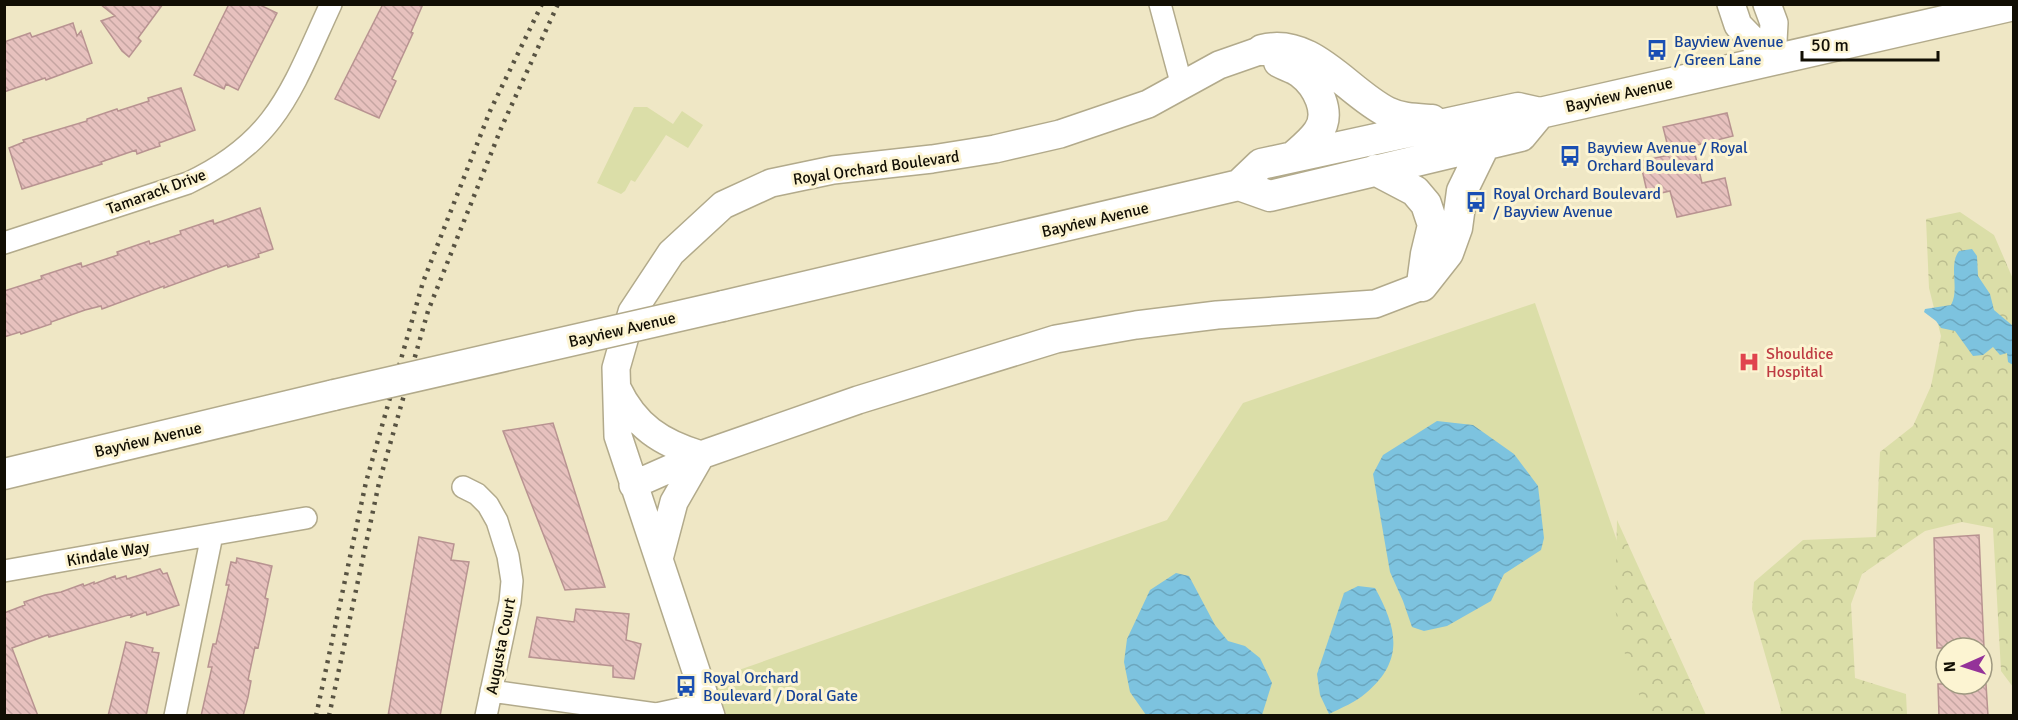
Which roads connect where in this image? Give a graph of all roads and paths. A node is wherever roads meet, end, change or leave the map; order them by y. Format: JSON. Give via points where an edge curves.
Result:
{"nodes":[{"id":1,"x":331,"y":4,"type":"edge"},
{"id":2,"x":1160,"y":4,"type":"edge"},
{"id":3,"x":1731,"y":4,"type":"edge"},
{"id":4,"x":1767,"y":4,"type":"edge"},
{"id":5,"x":2013,"y":5,"type":"edge"},
{"id":6,"x":1262,"y":50,"type":"junction"},
{"id":7,"x":1772,"y":60,"type":"junction"},
{"id":8,"x":1182,"y":86,"type":"junction"},
{"id":9,"x":1540,"y":112,"type":"junction"},
{"id":10,"x":1456,"y":121,"type":"junction"},
{"id":11,"x":1485,"y":144,"type":"junction"},
{"id":12,"x":1294,"y":156,"type":"junction"},
{"id":13,"x":1375,"y":170,"type":"junction"},
{"id":14,"x":1239,"y":185,"type":"junction"},
{"id":15,"x":4,"y":243,"type":"edge"},
{"id":16,"x":1422,"y":286,"type":"junction"},
{"id":17,"x":615,"y":383,"type":"junction"},
{"id":18,"x":701,"y":455,"type":"junction"},
{"id":19,"x":4,"y":474,"type":"edge"},
{"id":20,"x":633,"y":485,"type":"junction"},
{"id":21,"x":463,"y":487,"type":"dead end"},
{"id":22,"x":306,"y":518,"type":"dead end"},
{"id":23,"x":212,"y":535,"type":"junction"},
{"id":24,"x":659,"y":559,"type":"junction"},
{"id":25,"x":4,"y":571,"type":"edge"},
{"id":26,"x":491,"y":690,"type":"junction"},
{"id":27,"x":709,"y":709,"type":"edge"},
{"id":28,"x":174,"y":716,"type":"edge"},
{"id":29,"x":486,"y":716,"type":"edge"}],
"edges":[{"from":1,"to":15,"type":"street","name":"Tamarack Drive","via":[[278,113],[234,158],[188,183]]},
{"from":2,"to":8,"type":"street"},
{"from":3,"to":7,"type":"street","via":[[1738,25]]},
{"from":4,"to":7,"type":"street","via":[[1774,22]]},
{"from":5,"to":7,"type":"main road","name":"Bayview Avenue"},
{"from":6,"to":8,"type":"street","name":"Royal Orchard Boulevard","via":[[1219,65]]},
{"from":6,"to":10,"type":"main road","via":[[1282,47],[1306,55],[1387,112],[1405,119]]},
{"from":6,"to":12,"type":"main road","via":[[1300,72],[1323,105],[1320,130]]},
{"from":7,"to":9,"type":"main road","name":"Bayview Avenue"},
{"from":8,"to":17,"type":"street","name":"Royal Orchard Boulevard","via":[[1148,104],[1060,134],[985,151],[833,170],[771,183],[723,205],[671,253],[632,312],[615,368]]},
{"from":9,"to":10,"type":"main road","name":"Bayview Avenue","via":[[1518,108]]},
{"from":9,"to":11,"type":"main road","via":[[1521,136]]},
{"from":10,"to":12,"type":"main road","name":"Bayview Avenue"},
{"from":11,"to":13,"type":"main road"},
{"from":11,"to":16,"type":"main road","via":[[1462,191],[1448,253]]},
{"from":12,"to":14,"type":"main road","name":"Bayview Avenue","via":[[1261,164]]},
{"from":13,"to":14,"type":"main road","via":[[1270,196]]},
{"from":13,"to":16,"type":"main road","via":[[1415,191],[1426,204],[1433,225]]},
{"from":14,"to":19,"type":"main road","name":"Bayview Avenue","bridge":true},
{"from":16,"to":18,"type":"street","via":[[1375,304],[1217,315],[1056,339],[858,400]]},
{"from":17,"to":18,"type":"street","via":[[624,402],[647,430]]},
{"from":17,"to":20,"type":"street","name":"Royal Orchard Boulevard","via":[[618,436]]},
{"from":18,"to":20,"type":"street"},
{"from":18,"to":24,"type":"street","via":[[674,502]]},
{"from":20,"to":24,"type":"street","name":"Royal Orchard Boulevard"},
{"from":21,"to":26,"type":"street","name":"Augusta Court","via":[[488,505],[497,521],[512,581]]},
{"from":22,"to":23,"type":"street","name":"Kindale Way"},
{"from":23,"to":25,"type":"street","name":"Kindale Way"},
{"from":23,"to":28,"type":"street"},
{"from":24,"to":27,"type":"street","name":"Royal Orchard Boulevard"},
{"from":26,"to":27,"type":"street","via":[[656,714]]},
{"from":26,"to":29,"type":"street","name":"Augusta Court"}]}
